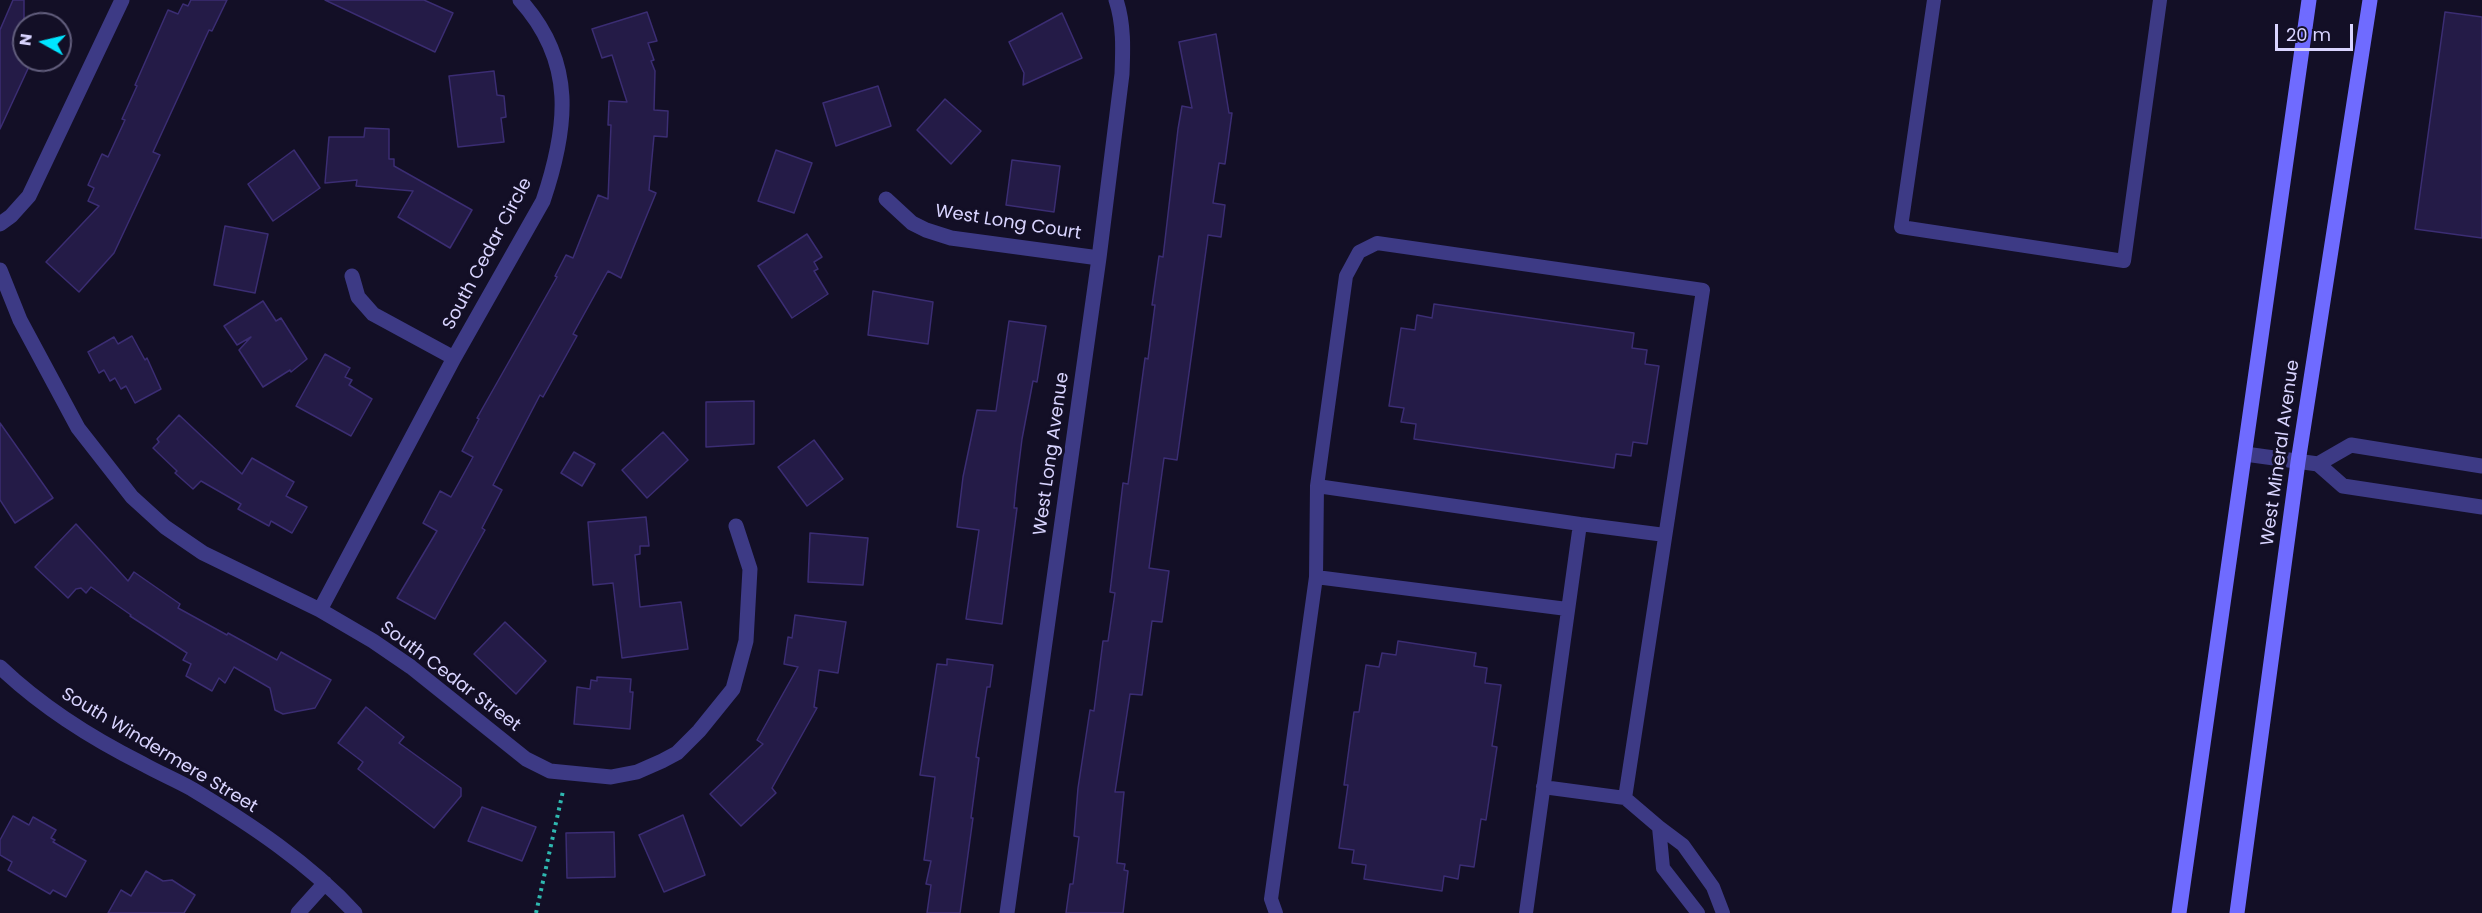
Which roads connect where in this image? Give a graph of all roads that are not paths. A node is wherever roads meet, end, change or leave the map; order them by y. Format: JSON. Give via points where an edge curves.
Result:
{"nodes":[{"id":1,"x":122,"y":0,"type":"edge"},
{"id":2,"x":520,"y":0,"type":"edge"},
{"id":3,"x":1116,"y":0,"type":"edge"},
{"id":4,"x":1934,"y":0,"type":"edge"},
{"id":5,"x":2160,"y":0,"type":"edge"},
{"id":6,"x":2309,"y":0,"type":"edge"},
{"id":7,"x":2370,"y":0,"type":"edge"},
{"id":8,"x":886,"y":199,"type":"dead end"},
{"id":9,"x":0,"y":224,"type":"edge"},
{"id":10,"x":1099,"y":258,"type":"junction"},
{"id":11,"x":0,"y":270,"type":"edge"},
{"id":12,"x":352,"y":276,"type":"dead end"},
{"id":13,"x":454,"y":358,"type":"junction"},
{"id":14,"x":2244,"y":454,"type":"junction"},
{"id":15,"x":2298,"y":462,"type":"junction"},
{"id":16,"x":2318,"y":464,"type":"junction"},
{"id":17,"x":2482,"y":466,"type":"edge"},
{"id":18,"x":1317,"y":486,"type":"junction"},
{"id":19,"x":2482,"y":507,"type":"edge"},
{"id":20,"x":1580,"y":524,"type":"junction"},
{"id":21,"x":736,"y":526,"type":"dead end"},
{"id":22,"x":1665,"y":535,"type":"junction"},
{"id":23,"x":1316,"y":577,"type":"junction"},
{"id":24,"x":1568,"y":609,"type":"junction"},
{"id":25,"x":320,"y":610,"type":"junction"},
{"id":26,"x":0,"y":667,"type":"edge"},
{"id":27,"x":1543,"y":787,"type":"junction"},
{"id":28,"x":1625,"y":798,"type":"junction"},
{"id":29,"x":1659,"y":827,"type":"junction"},
{"id":30,"x":325,"y":883,"type":"junction"},
{"id":31,"x":298,"y":913,"type":"edge"},
{"id":32,"x":355,"y":913,"type":"edge"},
{"id":33,"x":1007,"y":913,"type":"edge"},
{"id":34,"x":1276,"y":913,"type":"edge"},
{"id":35,"x":1526,"y":913,"type":"edge"},
{"id":36,"x":1698,"y":913,"type":"edge"},
{"id":37,"x":1723,"y":913,"type":"edge"},
{"id":38,"x":2179,"y":913,"type":"edge"},
{"id":39,"x":2237,"y":913,"type":"edge"}],
"edges":[{"from":1,"to":9,"type":"street","via":[[29,196]]},
{"from":2,"to":13,"type":"street","name":"South Cedar Circle","via":[[555,56],[564,116],[559,147],[543,201]]},
{"from":3,"to":10,"type":"street","name":"West Long Avenue","via":[[1123,49],[1122,74]]},
{"from":4,"to":5,"type":"lane","via":[[1901,227],[2124,261]]},
{"from":6,"to":14,"type":"main road","name":"West Mineral Avenue"},
{"from":7,"to":15,"type":"main road","name":"West Mineral Avenue"},
{"from":8,"to":10,"type":"street","name":"West Long Court","via":[[912,223],[951,238]]},
{"from":10,"to":33,"type":"street","name":"West Long Avenue"},
{"from":11,"to":25,"type":"street","name":"South Cedar Street","via":[[20,320],[78,428],[132,496],[165,527],[203,553]]},
{"from":12,"to":13,"type":"street","name":"South Cedar Circle","via":[[358,297],[373,314]]},
{"from":13,"to":25,"type":"street","name":"South Cedar Circle"},
{"from":14,"to":15,"type":"street"},
{"from":14,"to":38,"type":"main road","name":"West Mineral Avenue"},
{"from":15,"to":16,"type":"street"},
{"from":15,"to":39,"type":"main road","name":"West Mineral Avenue"},
{"from":16,"to":17,"type":"street","via":[[2351,445]]},
{"from":16,"to":19,"type":"street","via":[[2343,486]]},
{"from":18,"to":20,"type":"lane"},
{"from":18,"to":22,"type":"lane","via":[[1346,276],[1359,252],[1377,243],[1703,290]]},
{"from":18,"to":23,"type":"lane"},
{"from":20,"to":22,"type":"lane"},
{"from":20,"to":24,"type":"lane"},
{"from":21,"to":25,"type":"street","name":"South Cedar Street","via":[[750,569],[746,641],[734,689],[677,753],[637,772],[611,777],[565,774],[526,759],[411,667]]},
{"from":22,"to":28,"type":"lane"},
{"from":23,"to":24,"type":"lane"},
{"from":23,"to":34,"type":"lane","via":[[1271,899]]},
{"from":24,"to":27,"type":"lane"},
{"from":26,"to":30,"type":"street","name":"South Windermere Street","via":[[50,710],[190,788]]},
{"from":27,"to":28,"type":"lane"},
{"from":27,"to":35,"type":"lane"},
{"from":28,"to":29,"type":"lane"},
{"from":29,"to":36,"type":"lane","via":[[1664,868]]},
{"from":29,"to":37,"type":"lane","via":[[1683,845],[1713,887]]},
{"from":30,"to":31,"type":"street"},
{"from":30,"to":32,"type":"street","name":"South Windermere Street"}]}
